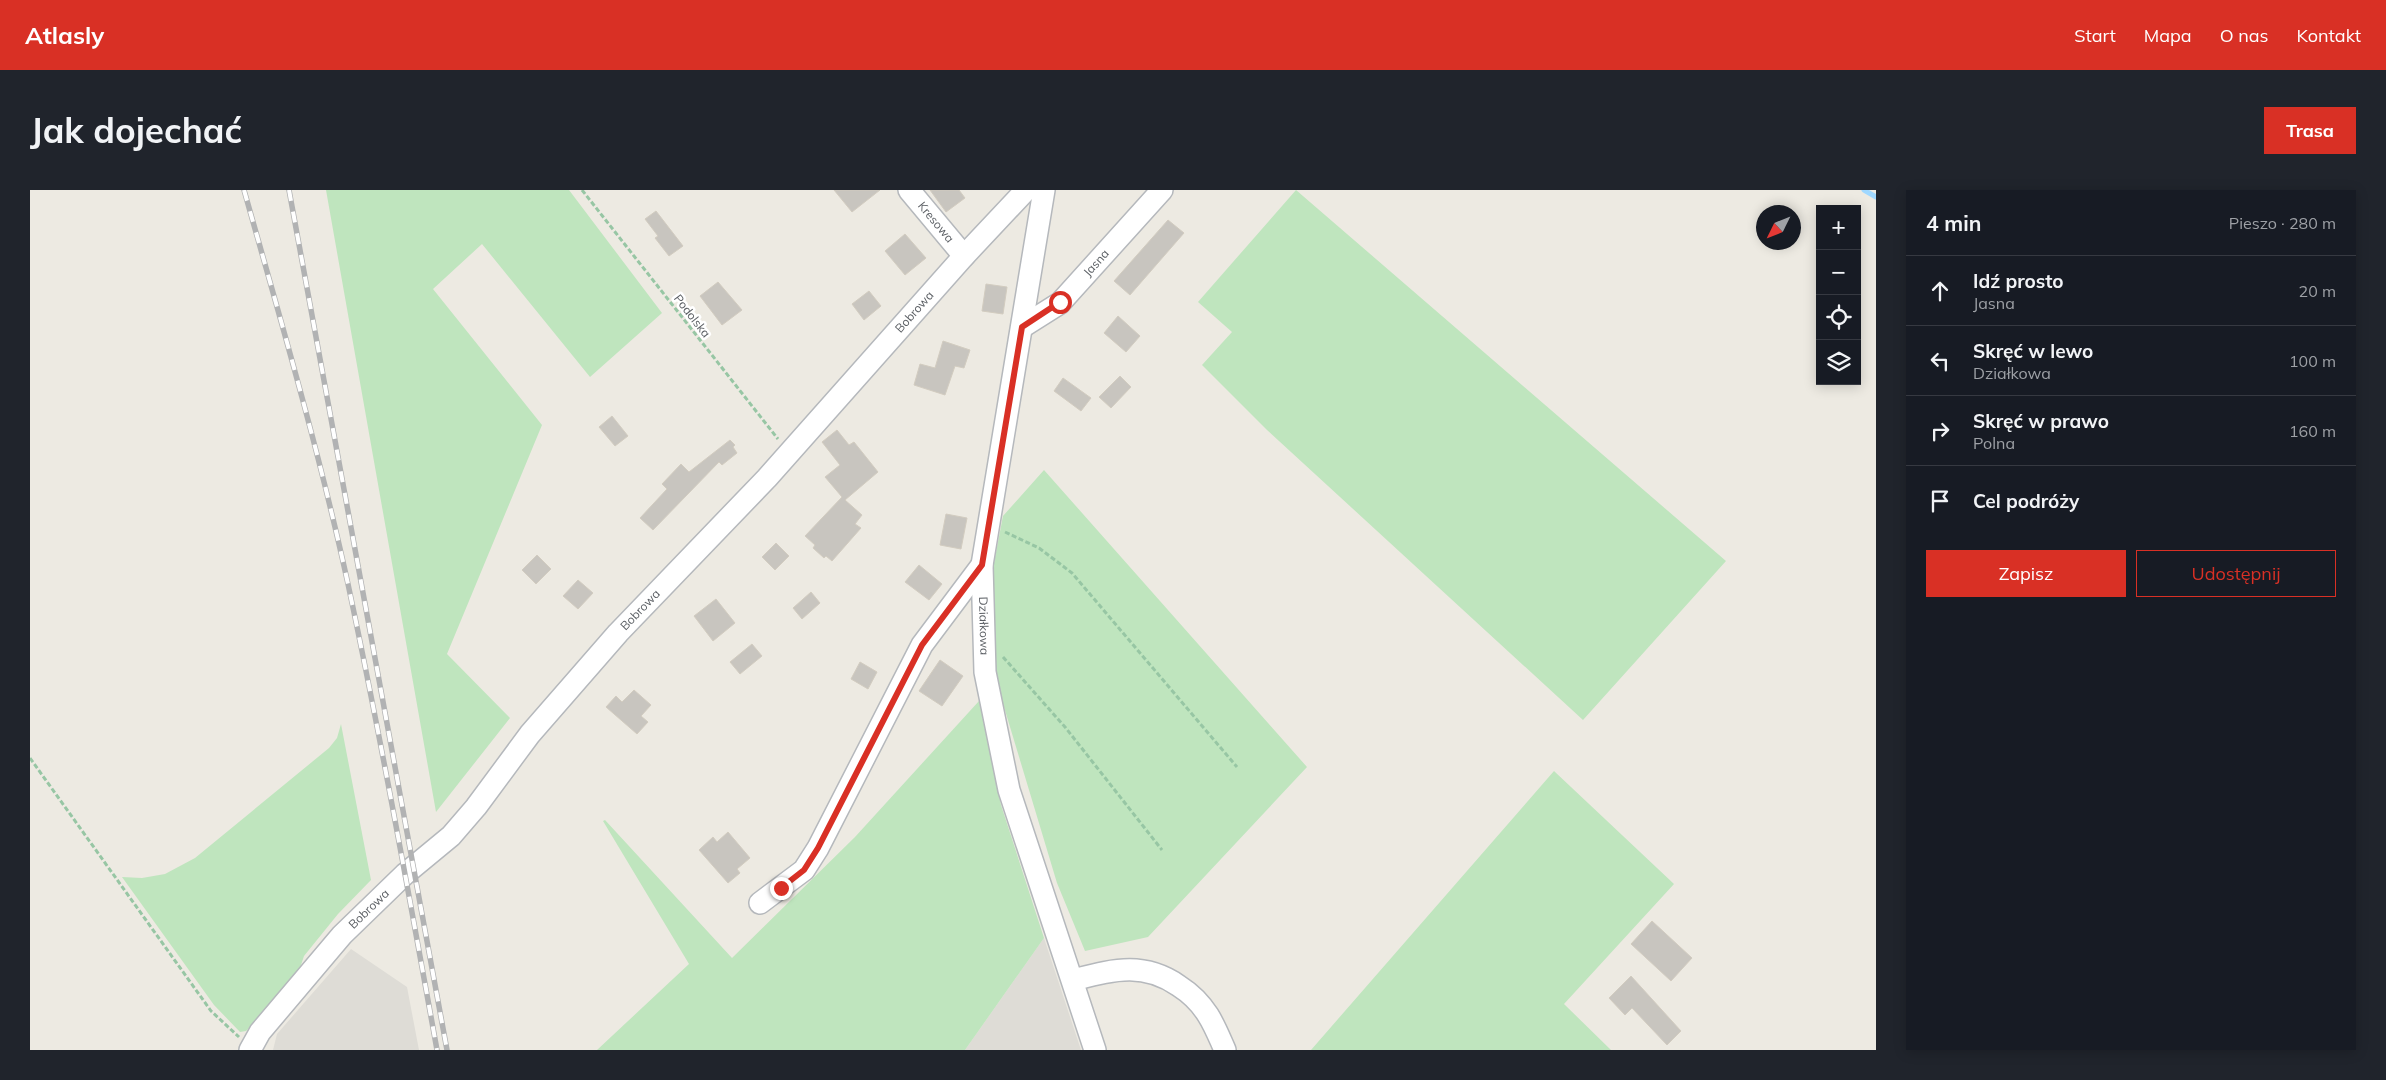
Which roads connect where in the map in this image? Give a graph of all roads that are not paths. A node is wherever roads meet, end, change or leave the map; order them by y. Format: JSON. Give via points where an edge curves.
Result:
{"nodes":[{"id":1,"x":909,"y":190,"type":"edge"},
{"id":2,"x":1026,"y":190,"type":"edge"},
{"id":3,"x":1044,"y":190,"type":"edge"},
{"id":4,"x":1162,"y":190,"type":"edge"},
{"id":5,"x":964,"y":256,"type":"junction"},
{"id":6,"x":1022,"y":327,"type":"junction"},
{"id":7,"x":982,"y":565,"type":"junction"},
{"id":8,"x":760,"y":903,"type":"dead end"},
{"id":9,"x":1073,"y":980,"type":"junction"},
{"id":10,"x":253,"y":1043,"type":"edge"},
{"id":11,"x":1096,"y":1050,"type":"edge"},
{"id":12,"x":1225,"y":1050,"type":"edge"}],
"edges":[{"from":1,"to":5,"type":"street","name":"Kresowa"},
{"from":2,"to":5,"type":"street","name":"Bobrowa"},
{"from":3,"to":6,"type":"street","name":"Działkowa"},
{"from":4,"to":6,"type":"street","name":"Jasna","via":[[1060,302]]},
{"from":5,"to":10,"type":"street","name":"Bobrowa","via":[[789,453],[618,633],[541,721],[450,836],[342,935]]},
{"from":6,"to":7,"type":"street","name":"Działkowa"},
{"from":7,"to":8,"type":"street","via":[[922,645],[804,870]]},
{"from":7,"to":9,"type":"street","name":"Działkowa","via":[[984,672],[1009,790]]},
{"from":9,"to":11,"type":"street","name":"Działkowa"},
{"from":9,"to":12,"type":"street","via":[[1140,969],[1164,976],[1190,993],[1208,1015]]}]}
